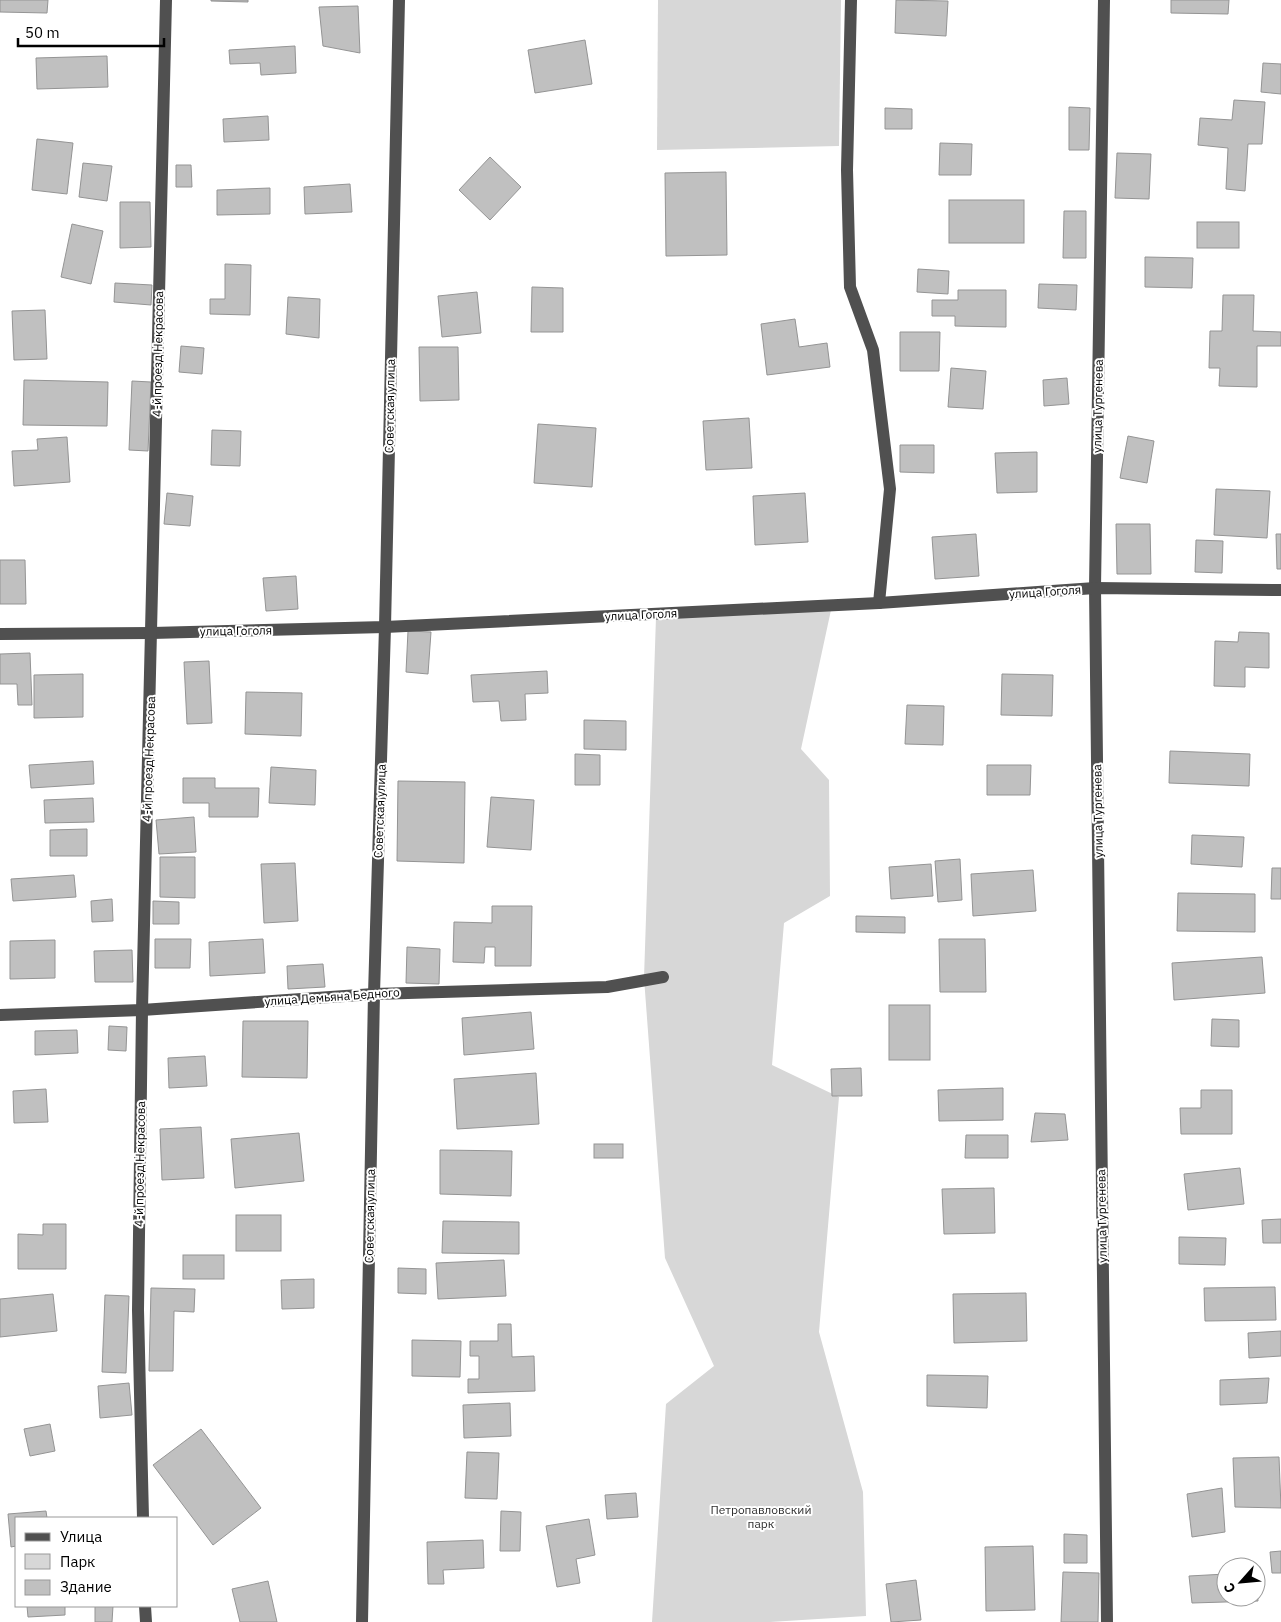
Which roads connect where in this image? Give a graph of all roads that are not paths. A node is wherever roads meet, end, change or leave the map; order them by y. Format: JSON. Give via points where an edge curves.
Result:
{"nodes":[{"id":1,"x":166,"y":0,"type":"edge"},
{"id":2,"x":399,"y":0,"type":"edge"},
{"id":3,"x":851,"y":0,"type":"edge"},
{"id":4,"x":1104,"y":0,"type":"edge"},
{"id":5,"x":1096,"y":588,"type":"junction"},
{"id":6,"x":1281,"y":590,"type":"edge"},
{"id":7,"x":879,"y":603,"type":"junction"},
{"id":8,"x":385,"y":627,"type":"junction"},
{"id":9,"x":152,"y":633,"type":"junction"},
{"id":10,"x":0,"y":634,"type":"edge"},
{"id":11,"x":663,"y":977,"type":"dead end"},
{"id":12,"x":374,"y":994,"type":"junction"},
{"id":13,"x":142,"y":1010,"type":"junction"},
{"id":14,"x":0,"y":1015,"type":"edge"},
{"id":15,"x":143,"y":1517,"type":"edge"},
{"id":16,"x":145,"y":1607,"type":"edge"},
{"id":17,"x":146,"y":1622,"type":"edge"},
{"id":18,"x":362,"y":1622,"type":"edge"},
{"id":19,"x":1107,"y":1622,"type":"edge"}],
"edges":[{"from":1,"to":9,"type":"street","name":"4-й проезд Некрасова"},
{"from":2,"to":8,"type":"street","name":"Советская улица"},
{"from":3,"to":7,"type":"street","via":[[847,170],[850,287],[873,350],[890,489]]},
{"from":4,"to":5,"type":"street","name":"улица Тургенева"},
{"from":5,"to":6,"type":"street","name":"улица Гоголя"},
{"from":5,"to":7,"type":"street","name":"улица Гоголя"},
{"from":5,"to":19,"type":"street","name":"улица Тургенева"},
{"from":7,"to":8,"type":"street","name":"улица Гоголя"},
{"from":8,"to":9,"type":"street","name":"улица Гоголя"},
{"from":8,"to":12,"type":"street","name":"Советская улица"},
{"from":9,"to":10,"type":"street","name":"улица Гоголя"},
{"from":9,"to":13,"type":"street","name":"4-й проезд Некрасова"},
{"from":11,"to":12,"type":"street","name":"улица Демьяна Бедного","via":[[608,987]]},
{"from":12,"to":13,"type":"street","name":"улица Демьяна Бедного"},
{"from":12,"to":18,"type":"street","name":"Советская улица"},
{"from":13,"to":14,"type":"street","name":"улица Демьяна Бедного"},
{"from":13,"to":15,"type":"street","name":"4-й проезд Некрасова","via":[[138,1310]]},
{"from":16,"to":17,"type":"street"}]}
